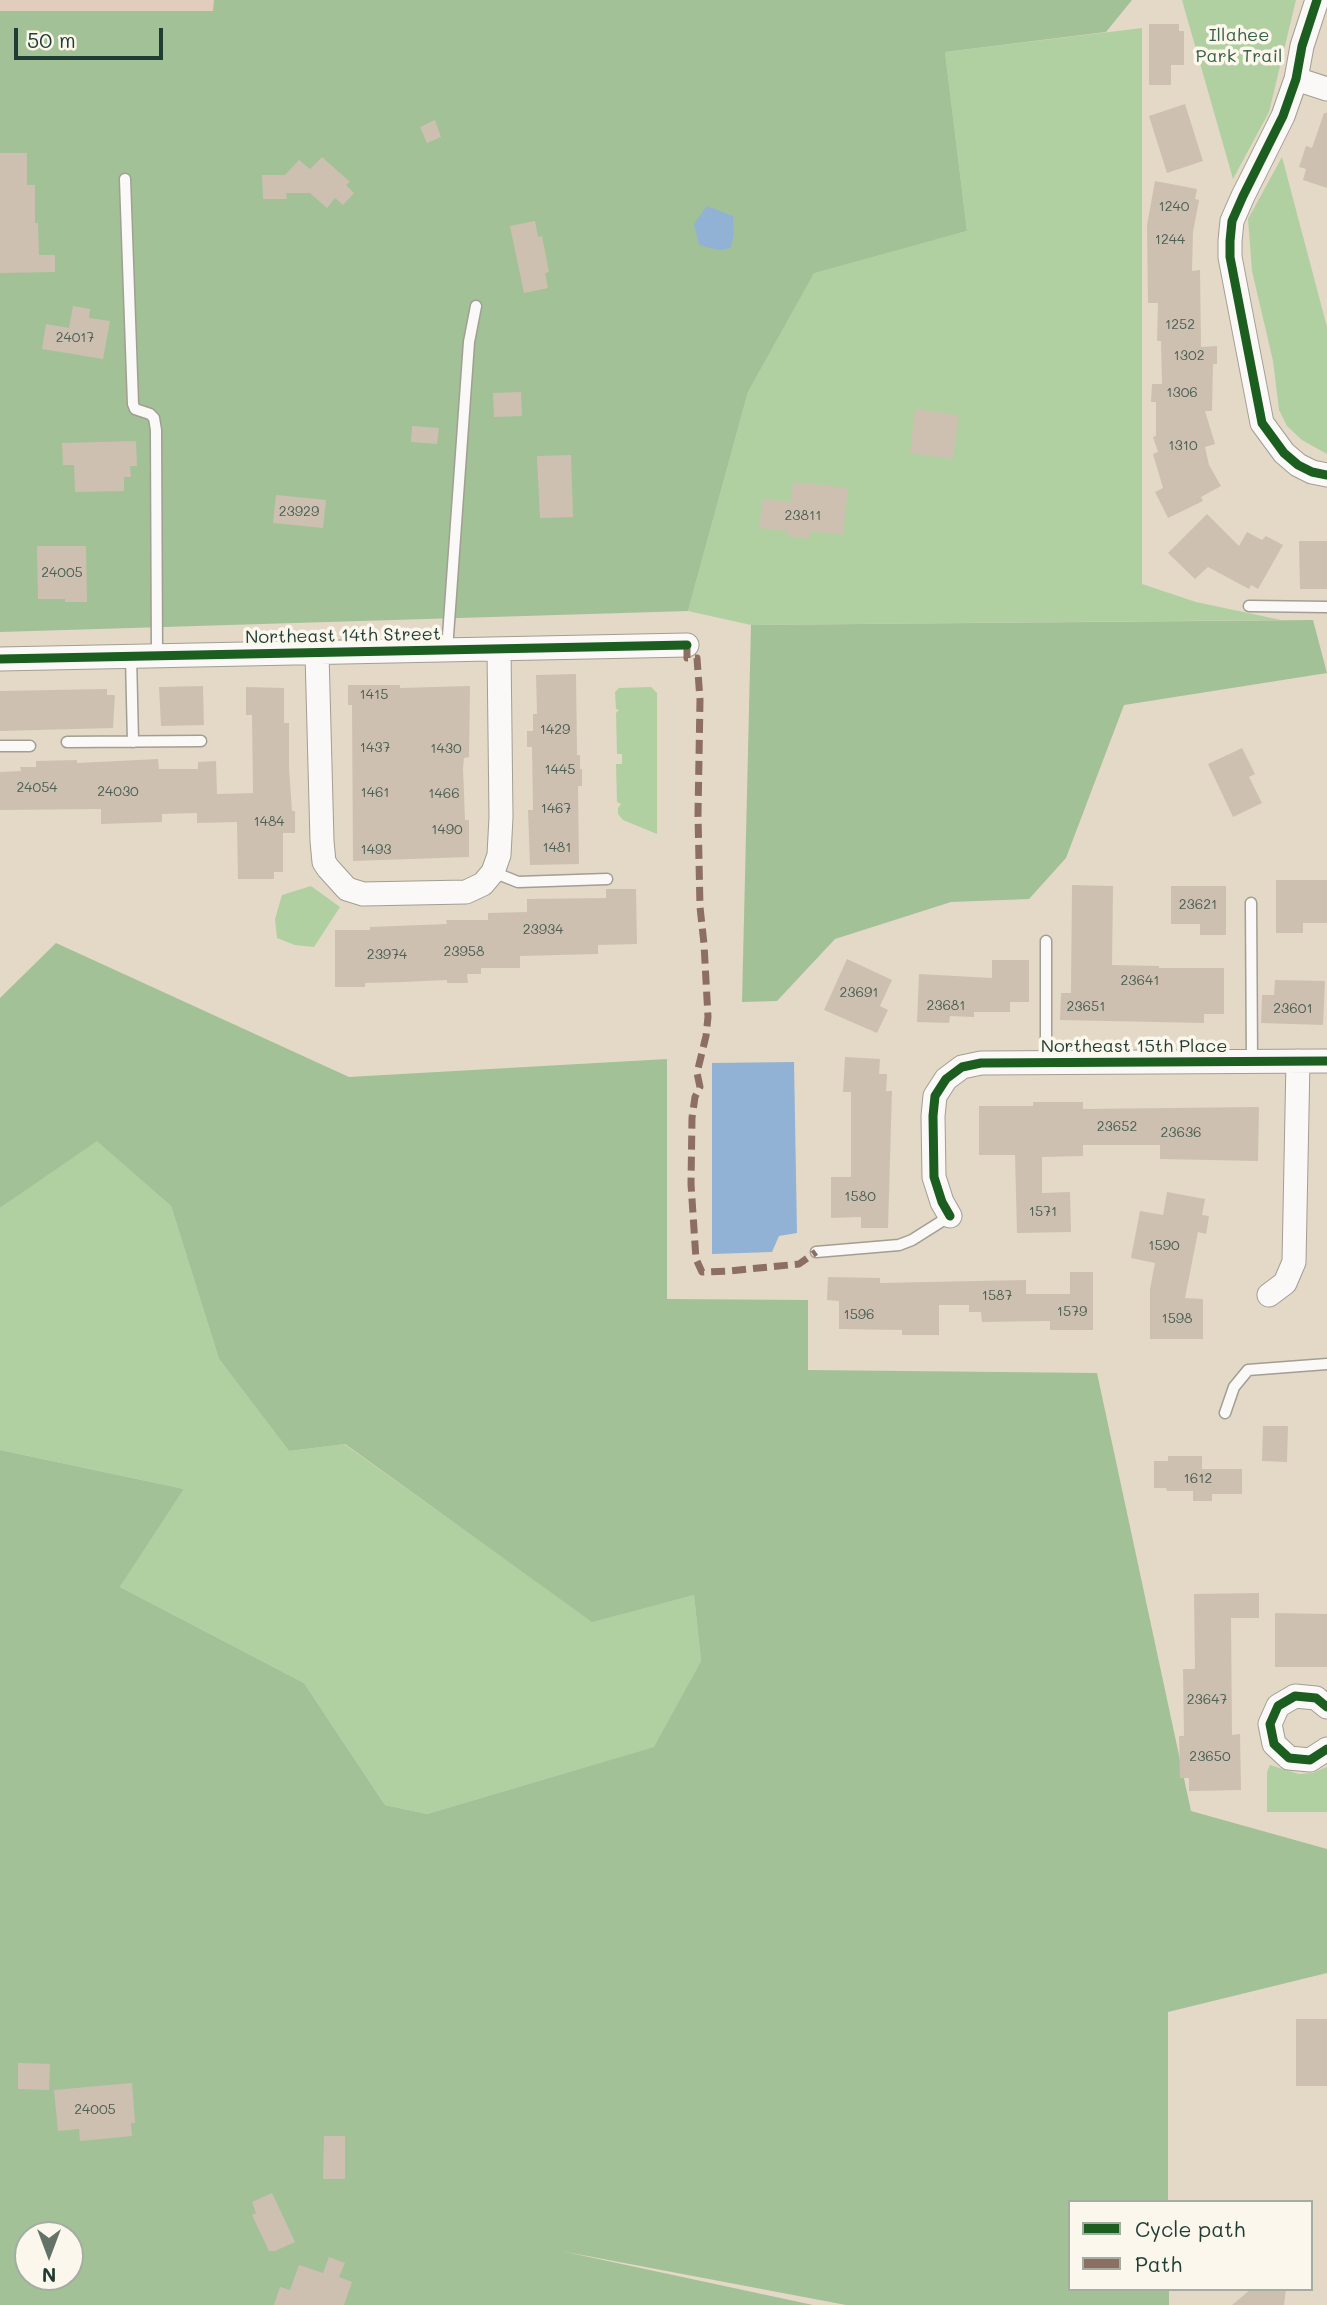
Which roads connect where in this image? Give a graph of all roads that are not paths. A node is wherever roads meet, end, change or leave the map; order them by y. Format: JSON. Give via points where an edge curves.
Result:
{"nodes":[{"id":1,"x":1317,"y":0,"type":"edge"},
{"id":2,"x":1296,"y":79,"type":"junction"},
{"id":3,"x":1327,"y":89,"type":"edge"},
{"id":4,"x":125,"y":179,"type":"dead end"},
{"id":5,"x":476,"y":306,"type":"dead end"},
{"id":6,"x":1327,"y":475,"type":"edge"},
{"id":7,"x":1249,"y":606,"type":"dead end"},
{"id":8,"x":1327,"y":607,"type":"edge"},
{"id":9,"x":687,"y":645,"type":"dead end"},
{"id":10,"x":499,"y":649,"type":"junction"},
{"id":11,"x":447,"y":650,"type":"junction"},
{"id":12,"x":317,"y":653,"type":"junction"},
{"id":13,"x":131,"y":656,"type":"junction"},
{"id":14,"x":157,"y":656,"type":"junction"},
{"id":15,"x":0,"y":659,"type":"edge"},
{"id":16,"x":201,"y":741,"type":"dead end"},
{"id":17,"x":66,"y":742,"type":"dead end"},
{"id":18,"x":133,"y":742,"type":"junction"},
{"id":19,"x":0,"y":746,"type":"edge"},
{"id":20,"x":30,"y":746,"type":"dead end"},
{"id":21,"x":494,"y":872,"type":"junction"},
{"id":22,"x":607,"y":879,"type":"dead end"},
{"id":23,"x":1251,"y":904,"type":"dead end"},
{"id":24,"x":1046,"y":940,"type":"dead end"},
{"id":25,"x":1298,"y":1061,"type":"junction"},
{"id":26,"x":1327,"y":1061,"type":"edge"},
{"id":27,"x":1252,"y":1062,"type":"junction"},
{"id":28,"x":1046,"y":1063,"type":"junction"},
{"id":29,"x":950,"y":1216,"type":"joint"},
{"id":30,"x":816,"y":1252,"type":"dead end"},
{"id":31,"x":1269,"y":1295,"type":"dead end"},
{"id":32,"x":1327,"y":1364,"type":"edge"},
{"id":33,"x":1225,"y":1413,"type":"dead end"},
{"id":34,"x":1327,"y":1707,"type":"edge"},
{"id":35,"x":1327,"y":1749,"type":"edge"}],
"edges":[{"from":1,"to":2,"type":"street"},
{"from":2,"to":3,"type":"street"},
{"from":2,"to":6,"type":"street","via":[[1232,221],[1230,257],[1262,423],[1298,465]]},
{"from":4,"to":14,"type":"lane","via":[[132,404],[154,418],[156,430]]},
{"from":5,"to":11,"type":"lane","via":[[469,342]]},
{"from":7,"to":8,"type":"lane"},
{"from":9,"to":10,"type":"street","name":"Northeast 14th Street"},
{"from":10,"to":11,"type":"street","name":"Northeast 14th Street"},
{"from":10,"to":21,"type":"street","via":[[501,817]]},
{"from":11,"to":12,"type":"street","name":"Northeast 14th Street"},
{"from":12,"to":14,"type":"street","name":"Northeast 14th Street"},
{"from":12,"to":21,"type":"street","via":[[322,841],[324,862],[332,876],[347,889],[363,894],[466,892]]},
{"from":13,"to":14,"type":"street","name":"Northeast 14th Street"},
{"from":13,"to":15,"type":"street","name":"Northeast 14th Street"},
{"from":13,"to":18,"type":"lane"},
{"from":16,"to":18,"type":"lane"},
{"from":17,"to":18,"type":"lane"},
{"from":19,"to":20,"type":"lane"},
{"from":21,"to":22,"type":"lane","via":[[518,882]]},
{"from":23,"to":27,"type":"lane"},
{"from":24,"to":28,"type":"lane"},
{"from":25,"to":26,"type":"street","name":"Northeast 15th Place"},
{"from":25,"to":27,"type":"street","name":"Northeast 15th Place"},
{"from":25,"to":31,"type":"street","via":[[1294,1262],[1284,1283]]},
{"from":27,"to":28,"type":"street","name":"Northeast 15th Place"},
{"from":28,"to":29,"type":"street","name":"Northeast 15th Place","via":[[962,1067],[946,1079],[935,1096],[934,1177]]},
{"from":29,"to":30,"type":"lane","via":[[899,1245]]},
{"from":32,"to":33,"type":"lane","via":[[1248,1370],[1234,1387]]},
{"from":34,"to":35,"type":"street","via":[[1316,1698],[1296,1696],[1278,1706],[1270,1724],[1274,1744],[1289,1758],[1310,1760]]}]}
